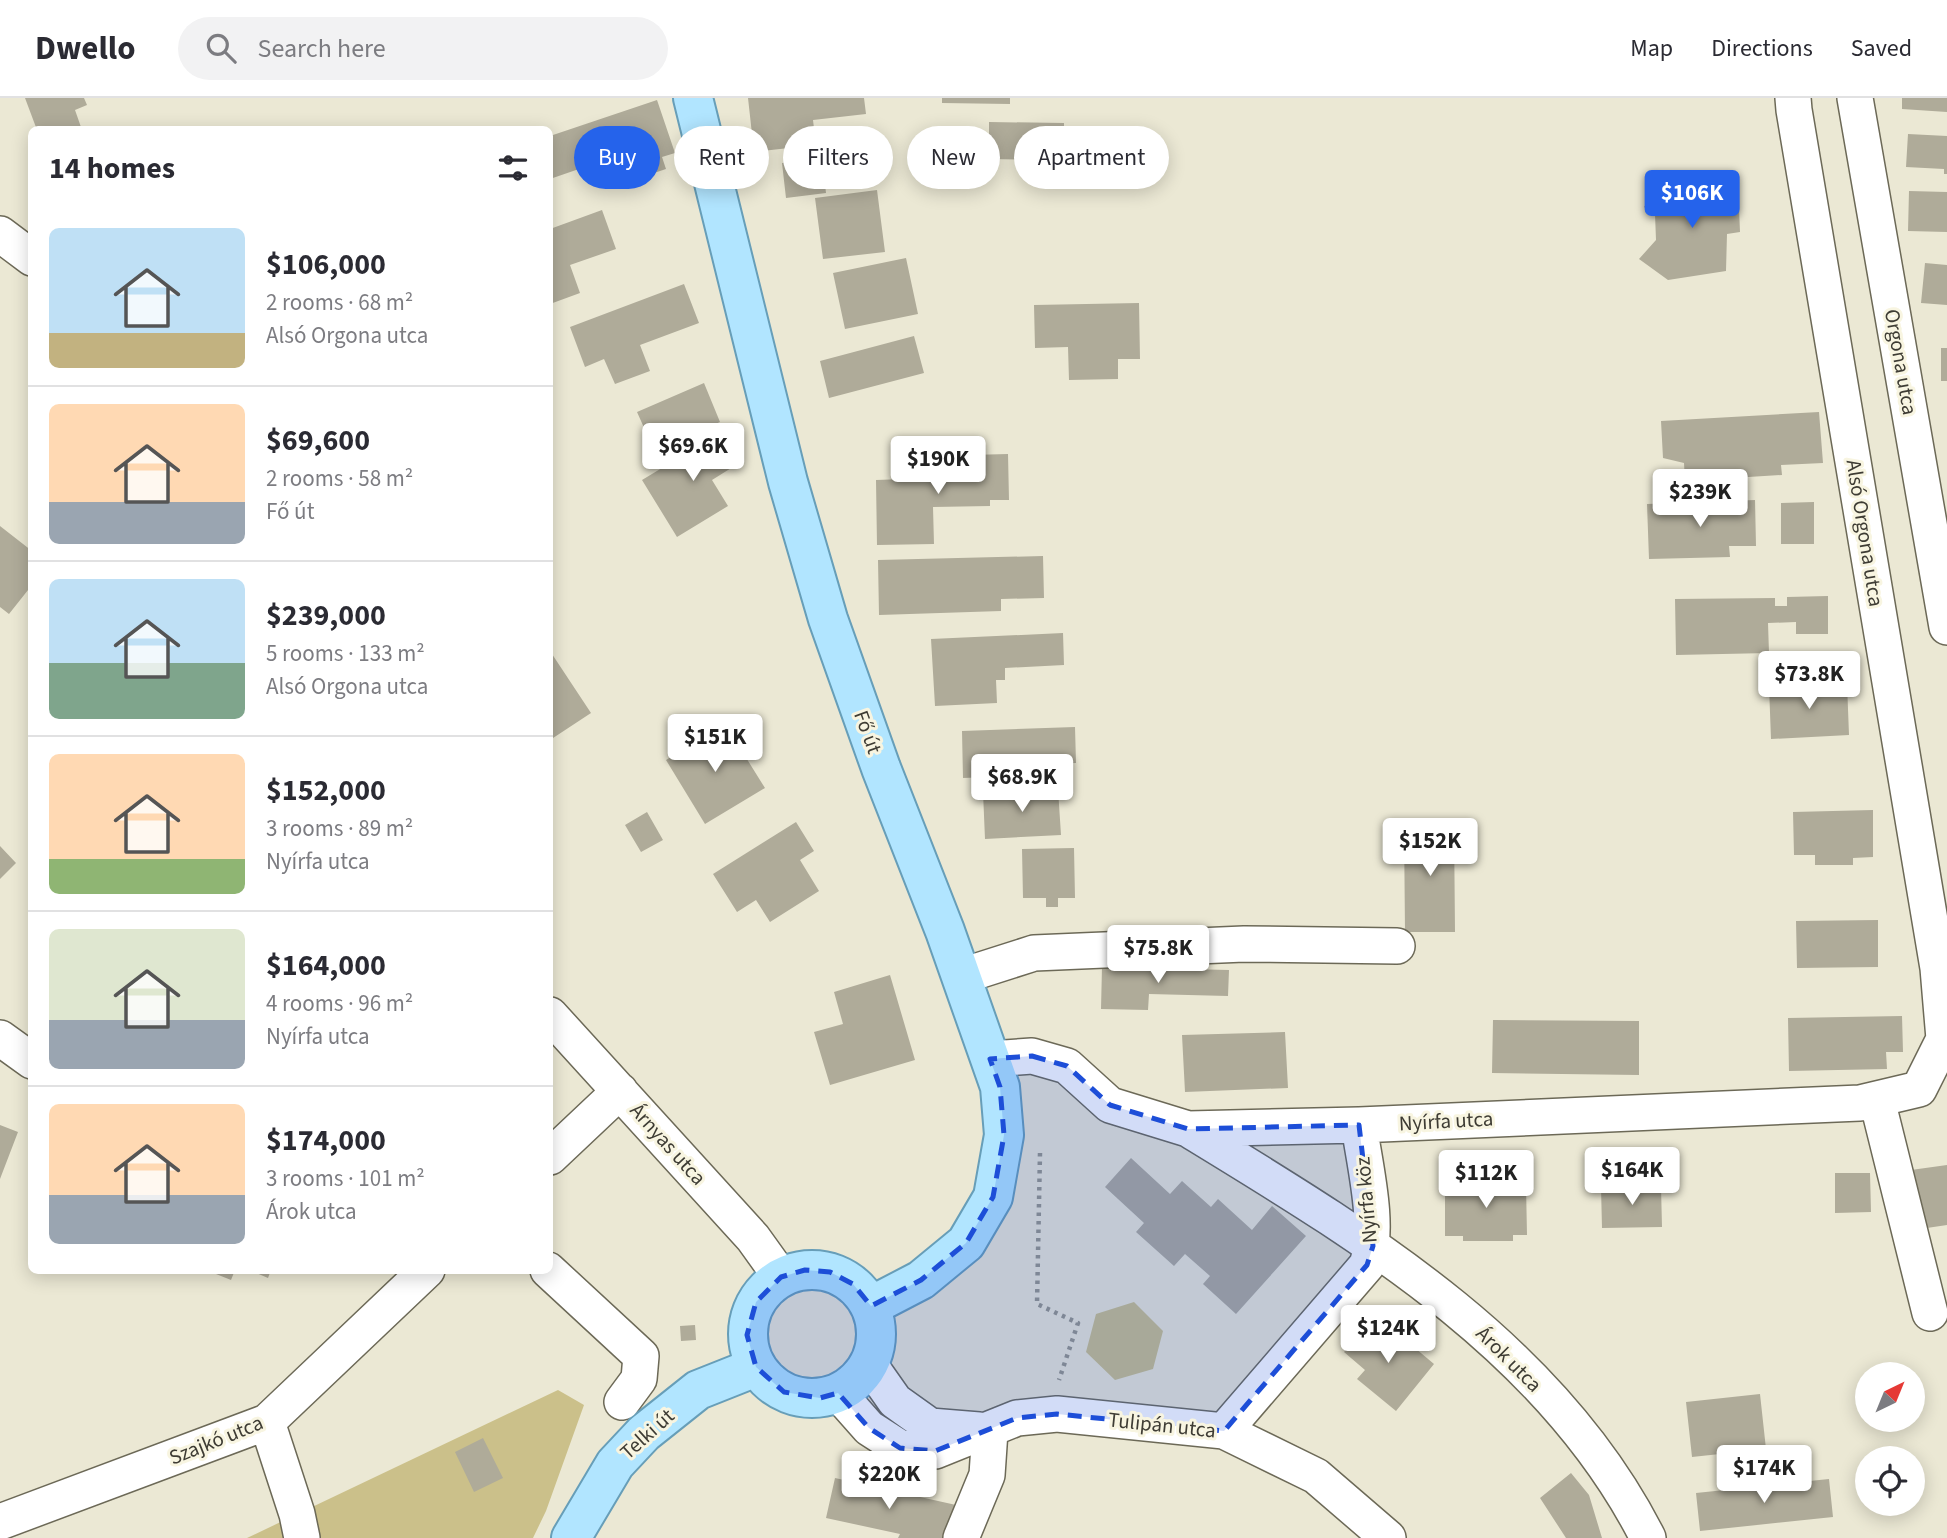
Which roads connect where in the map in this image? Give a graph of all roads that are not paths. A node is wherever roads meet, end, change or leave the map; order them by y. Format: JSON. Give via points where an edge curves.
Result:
{"nodes":[{"id":1,"x":693,"y":98,"type":"edge"},
{"id":2,"x":1793,"y":98,"type":"edge"},
{"id":3,"x":1855,"y":98,"type":"edge"},
{"id":4,"x":0,"y":234,"type":"edge"},
{"id":5,"x":28,"y":255,"type":"edge"},
{"id":6,"x":1947,"y":627,"type":"edge"},
{"id":7,"x":1397,"y":946,"type":"dead end"},
{"id":8,"x":962,"y":976,"type":"junction"},
{"id":9,"x":553,"y":1017,"type":"edge"},
{"id":10,"x":0,"y":1038,"type":"edge"},
{"id":11,"x":28,"y":1058,"type":"edge"},
{"id":12,"x":990,"y":1059,"type":"junction"},
{"id":13,"x":1919,"y":1089,"type":"joint"},
{"id":14,"x":620,"y":1091,"type":"junction"},
{"id":15,"x":1877,"y":1100,"type":"junction"},
{"id":16,"x":1359,"y":1125,"type":"junction"},
{"id":17,"x":1188,"y":1129,"type":"junction"},
{"id":18,"x":553,"y":1154,"type":"edge"},
{"id":19,"x":1373,"y":1247,"type":"junction"},
{"id":20,"x":423,"y":1274,"type":"edge"},
{"id":21,"x":552,"y":1274,"type":"edge"},
{"id":22,"x":780,"y":1277,"type":"junction"},
{"id":23,"x":871,"y":1306,"type":"junction"},
{"id":24,"x":1930,"y":1313,"type":"dead end"},
{"id":25,"x":869,"y":1364,"type":"junction"},
{"id":26,"x":757,"y":1367,"type":"junction"},
{"id":27,"x":838,"y":1393,"type":"junction"},
{"id":28,"x":622,"y":1402,"type":"dead end"},
{"id":29,"x":267,"y":1422,"type":"junction"},
{"id":30,"x":990,"y":1431,"type":"junction"},
{"id":31,"x":1224,"y":1431,"type":"junction"},
{"id":32,"x":0,"y":1522,"type":"edge"},
{"id":33,"x":302,"y":1538,"type":"edge"},
{"id":34,"x":571,"y":1538,"type":"edge"},
{"id":35,"x":961,"y":1538,"type":"edge"},
{"id":36,"x":1388,"y":1538,"type":"edge"},
{"id":37,"x":1648,"y":1538,"type":"edge"}],
"edges":[{"from":1,"to":8,"type":"main road","name":"Fő út","via":[[788,482],[828,619]]},
{"from":2,"to":13,"type":"street","name":"Alsó Orgona utca","via":[[1938,968],[1944,1039]]},
{"from":3,"to":6,"type":"street","name":"Orgona utca"},
{"from":4,"to":5,"type":"street"},
{"from":7,"to":8,"type":"street","via":[[1244,944],[1034,953]]},
{"from":8,"to":12,"type":"main road","name":"Fő út"},
{"from":9,"to":14,"type":"street","name":"Árnyas utca"},
{"from":10,"to":11,"type":"street"},
{"from":12,"to":17,"type":"street","name":"Nyírfa utca","via":[[1032,1056],[1067,1066],[1110,1105]]},
{"from":12,"to":23,"type":"main road","name":"Fő út","via":[[1000,1087],[1004,1135],[993,1197],[966,1243],[921,1280]]},
{"from":13,"to":15,"type":"street","name":"Nyírfa utca"},
{"from":14,"to":18,"type":"street"},
{"from":14,"to":22,"type":"street","name":"Árnyas utca","via":[[753,1238]]},
{"from":15,"to":16,"type":"street","name":"Nyírfa utca"},
{"from":15,"to":24,"type":"street"},
{"from":16,"to":17,"type":"street","name":"Nyírfa utca"},
{"from":16,"to":19,"type":"street","name":"Nyírfa köz"},
{"from":17,"to":19,"type":"street","name":"Árok utca"},
{"from":19,"to":31,"type":"street","name":"Nyírfa köz","via":[[1367,1265]]},
{"from":19,"to":37,"type":"street","name":"Árok utca","via":[[1488,1335],[1569,1419],[1628,1499]]},
{"from":20,"to":29,"type":"street","name":"Szajkó utca"},
{"from":21,"to":28,"type":"street","via":[[641,1356],[639,1379]]},
{"from":22,"to":23,"type":"main road","via":[[805,1270],[830,1272],[853,1284]]},
{"from":22,"to":26,"type":"main road","via":[[756,1302],[749,1317],[747,1335]]},
{"from":23,"to":25,"type":"main road","via":[[877,1334]]},
{"from":25,"to":27,"type":"main road","via":[[856,1381]]},
{"from":25,"to":30,"type":"street","name":"Tulipán utca","via":[[895,1401],[930,1426]]},
{"from":26,"to":27,"type":"main road","via":[[768,1382],[802,1398]]},
{"from":26,"to":34,"type":"main road","name":"Telki út","via":[[698,1390],[644,1433],[615,1464]]},
{"from":27,"to":30,"type":"street","name":"Tulipán utca","via":[[869,1428],[900,1448],[935,1451]]},
{"from":29,"to":32,"type":"street","name":"Szajkó utca"},
{"from":29,"to":33,"type":"street"},
{"from":30,"to":31,"type":"street","name":"Tulipán utca","via":[[1017,1418],[1058,1414]]},
{"from":30,"to":35,"type":"street","via":[[987,1475]]},
{"from":31,"to":36,"type":"street","name":"Tulipán utca","via":[[1316,1476]]}]}
